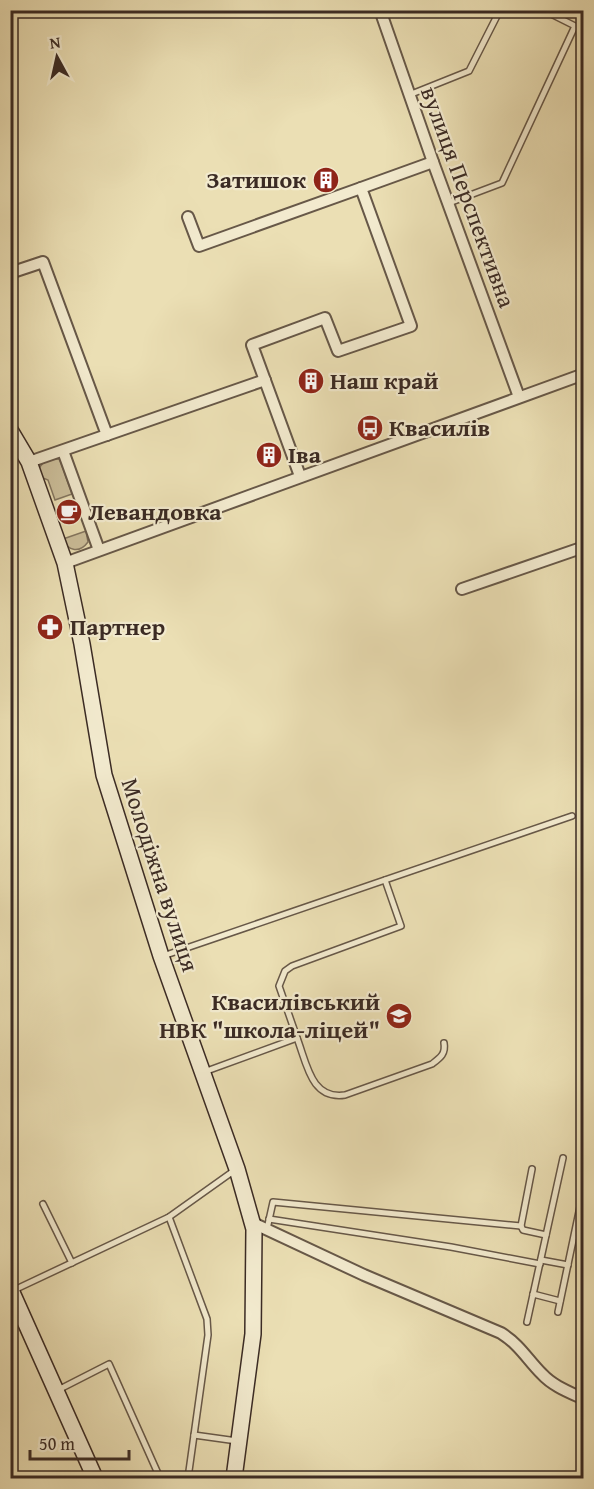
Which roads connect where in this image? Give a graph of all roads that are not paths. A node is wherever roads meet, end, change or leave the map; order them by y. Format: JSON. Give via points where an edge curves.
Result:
{"nodes":[{"id":1,"x":380,"y":10,"type":"edge"},
{"id":2,"x":500,"y":10,"type":"edge"},
{"id":3,"x":543,"y":10,"type":"edge"},
{"id":4,"x":409,"y":95,"type":"junction"},
{"id":5,"x":433,"y":162,"type":"junction"},
{"id":6,"x":361,"y":188,"type":"junction"},
{"id":7,"x":448,"y":203,"type":"junction"},
{"id":8,"x":188,"y":217,"type":"dead end"},
{"id":9,"x":10,"y":273,"type":"edge"},
{"id":10,"x":584,"y":374,"type":"edge"},
{"id":11,"x":265,"y":380,"type":"junction"},
{"id":12,"x":519,"y":397,"type":"junction"},
{"id":13,"x":10,"y":430,"type":"edge"},
{"id":14,"x":107,"y":435,"type":"junction"},
{"id":15,"x":63,"y":451,"type":"junction"},
{"id":16,"x":29,"y":462,"type":"junction"},
{"id":17,"x":300,"y":476,"type":"junction"},
{"id":18,"x":584,"y":547,"type":"edge"},
{"id":19,"x":99,"y":550,"type":"junction"},
{"id":20,"x":65,"y":562,"type":"junction"},
{"id":21,"x":462,"y":589,"type":"dead end"},
{"id":22,"x":572,"y":816,"type":"dead end"},
{"id":23,"x":385,"y":880,"type":"junction"},
{"id":24,"x":161,"y":956,"type":"junction"},
{"id":25,"x":297,"y":1038,"type":"junction"},
{"id":26,"x":444,"y":1043,"type":"dead end"},
{"id":27,"x":202,"y":1073,"type":"junction"},
{"id":28,"x":563,"y":1158,"type":"dead end"},
{"id":29,"x":237,"y":1169,"type":"junction"},
{"id":30,"x":532,"y":1169,"type":"dead end"},
{"id":31,"x":581,"y":1202,"type":"dead end"},
{"id":32,"x":43,"y":1204,"type":"dead end"},
{"id":33,"x":169,"y":1217,"type":"junction"},
{"id":34,"x":251,"y":1222,"type":"junction"},
{"id":35,"x":268,"y":1224,"type":"junction"},
{"id":36,"x":521,"y":1226,"type":"junction"},
{"id":37,"x":546,"y":1235,"type":"junction"},
{"id":38,"x":540,"y":1262,"type":"junction"},
{"id":39,"x":72,"y":1263,"type":"junction"},
{"id":40,"x":568,"y":1265,"type":"junction"},
{"id":41,"x":11,"y":1290,"type":"edge"},
{"id":42,"x":533,"y":1294,"type":"junction"},
{"id":43,"x":560,"y":1300,"type":"junction"},
{"id":44,"x":558,"y":1312,"type":"dead end"},
{"id":45,"x":527,"y":1322,"type":"dead end"},
{"id":46,"x":57,"y":1390,"type":"junction"},
{"id":47,"x":584,"y":1399,"type":"edge"},
{"id":48,"x":194,"y":1435,"type":"junction"},
{"id":49,"x":240,"y":1442,"type":"junction"},
{"id":50,"x":96,"y":1479,"type":"edge"},
{"id":51,"x":159,"y":1479,"type":"edge"},
{"id":52,"x":188,"y":1479,"type":"edge"},
{"id":53,"x":234,"y":1479,"type":"edge"}],
"edges":[{"from":1,"to":4,"type":"street","name":"вулиця Перспективна"},
{"from":2,"to":4,"type":"lane","via":[[469,71]]},
{"from":3,"to":7,"type":"lane","via":[[575,26],[502,183]]},
{"from":4,"to":5,"type":"street","name":"вулиця Перспективна"},
{"from":5,"to":6,"type":"street"},
{"from":5,"to":7,"type":"street","name":"вулиця Перспективна"},
{"from":6,"to":8,"type":"street","via":[[199,246]]},
{"from":6,"to":11,"type":"street","via":[[411,326],[338,351],[325,318],[262,341],[252,345]]},
{"from":7,"to":12,"type":"street","name":"вулиця Перспективна"},
{"from":9,"to":14,"type":"street","via":[[43,262]]},
{"from":10,"to":12,"type":"street"},
{"from":11,"to":14,"type":"street"},
{"from":11,"to":17,"type":"street"},
{"from":12,"to":17,"type":"street"},
{"from":13,"to":16,"type":"street","name":"Молодіжна вулиця"},
{"from":14,"to":15,"type":"street"},
{"from":15,"to":16,"type":"street"},
{"from":15,"to":19,"type":"street"},
{"from":16,"to":20,"type":"street","name":"Молодіжна вулиця"},
{"from":17,"to":19,"type":"street"},
{"from":18,"to":21,"type":"street"},
{"from":19,"to":20,"type":"street"},
{"from":20,"to":24,"type":"street","name":"Молодіжна вулиця","via":[[104,775]]},
{"from":22,"to":23,"type":"lane"},
{"from":23,"to":24,"type":"lane"},
{"from":23,"to":25,"type":"lane","via":[[401,926],[285,971],[279,986]]},
{"from":24,"to":27,"type":"street","name":"Молодіжна вулиця"},
{"from":25,"to":26,"type":"lane","via":[[316,1085],[334,1096],[432,1064],[441,1057]]},
{"from":25,"to":27,"type":"lane"},
{"from":27,"to":29,"type":"street","name":"Молодіжна вулиця"},
{"from":28,"to":37,"type":"lane"},
{"from":29,"to":33,"type":"lane"},
{"from":29,"to":34,"type":"street","name":"Молодіжна вулиця"},
{"from":30,"to":36,"type":"lane"},
{"from":31,"to":40,"type":"lane"},
{"from":32,"to":39,"type":"lane"},
{"from":33,"to":39,"type":"lane"},
{"from":33,"to":48,"type":"lane","via":[[207,1319]]},
{"from":34,"to":35,"type":"street"},
{"from":34,"to":49,"type":"street","name":"Молодіжна вулиця","via":[[253,1334]]},
{"from":35,"to":36,"type":"lane","via":[[273,1202]]},
{"from":35,"to":38,"type":"lane"},
{"from":35,"to":47,"type":"street","via":[[364,1275],[501,1333],[514,1341],[556,1386]]},
{"from":36,"to":37,"type":"lane","via":[[523,1230]]},
{"from":37,"to":38,"type":"lane"},
{"from":38,"to":40,"type":"lane"},
{"from":38,"to":42,"type":"lane"},
{"from":39,"to":41,"type":"lane"},
{"from":40,"to":43,"type":"lane"},
{"from":41,"to":46,"type":"street"},
{"from":42,"to":43,"type":"lane"},
{"from":42,"to":45,"type":"lane"},
{"from":43,"to":44,"type":"lane"},
{"from":46,"to":50,"type":"street"},
{"from":46,"to":51,"type":"lane","via":[[109,1364]]},
{"from":48,"to":49,"type":"lane"},
{"from":48,"to":52,"type":"lane"},
{"from":49,"to":53,"type":"street","name":"Молодіжна вулиця"}]}
